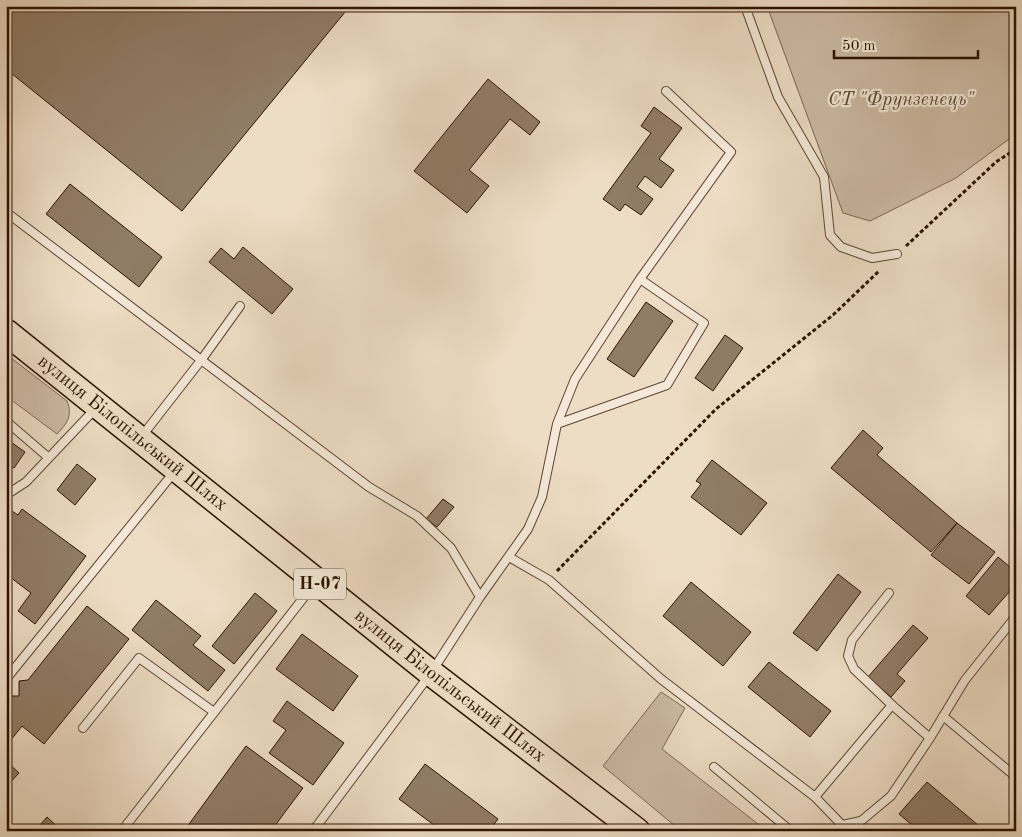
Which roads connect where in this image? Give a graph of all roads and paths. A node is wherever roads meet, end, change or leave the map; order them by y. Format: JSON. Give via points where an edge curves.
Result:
{"nodes":[{"id":1,"x":745,"y":6,"type":"edge"},
{"id":2,"x":666,"y":91,"type":"dead end"},
{"id":3,"x":1016,"y":149,"type":"edge"},
{"id":4,"x":6,"y":212,"type":"edge"},
{"id":5,"x":897,"y":254,"type":"junction"},
{"id":6,"x":640,"y":278,"type":"junction"},
{"id":7,"x":240,"y":306,"type":"dead end"},
{"id":8,"x":6,"y":332,"type":"edge"},
{"id":9,"x":202,"y":359,"type":"junction"},
{"id":10,"x":97,"y":406,"type":"junction"},
{"id":11,"x":6,"y":421,"type":"edge"},
{"id":12,"x":557,"y":424,"type":"junction"},
{"id":13,"x":139,"y":440,"type":"junction"},
{"id":14,"x":49,"y":458,"type":"junction"},
{"id":15,"x":176,"y":470,"type":"junction"},
{"id":16,"x":6,"y":494,"type":"edge"},
{"id":17,"x":509,"y":556,"type":"junction"},
{"id":18,"x":549,"y":580,"type":"junction"},
{"id":19,"x":316,"y":581,"type":"junction"},
{"id":20,"x":889,"y":593,"type":"dead end"},
{"id":21,"x":480,"y":597,"type":"junction"},
{"id":22,"x":1016,"y":616,"type":"edge"},
{"id":23,"x":430,"y":673,"type":"junction"},
{"id":24,"x":6,"y":679,"type":"edge"},
{"id":25,"x":892,"y":705,"type":"junction"},
{"id":26,"x":214,"y":712,"type":"junction"},
{"id":27,"x":943,"y":716,"type":"junction"},
{"id":28,"x":83,"y":728,"type":"dead end"},
{"id":29,"x":930,"y":738,"type":"junction"},
{"id":30,"x":714,"y":767,"type":"dead end"},
{"id":31,"x":1016,"y":777,"type":"edge"},
{"id":32,"x":815,"y":797,"type":"junction"},
{"id":33,"x":124,"y":828,"type":"dead end"},
{"id":34,"x":839,"y":828,"type":"edge"},
{"id":35,"x":314,"y":831,"type":"edge"},
{"id":36,"x":637,"y":831,"type":"edge"},
{"id":37,"x":791,"y":831,"type":"edge"}],
"edges":[{"from":1,"to":5,"type":"lane","via":[[778,97],[824,177],[830,235],[841,247],[872,258]]},
{"from":2,"to":6,"type":"lane","via":[[731,152]]},
{"from":3,"to":5,"type":"path","via":[[996,162]]},
{"from":4,"to":9,"type":"lane"},
{"from":5,"to":18,"type":"path","via":[[832,315],[716,409]]},
{"from":6,"to":12,"type":"lane","via":[[575,379]]},
{"from":6,"to":12,"type":"lane","via":[[704,323],[666,385]]},
{"from":7,"to":9,"type":"lane"},
{"from":8,"to":10,"type":"main road","name":"вулиця Білопільський Шлях","number":"Н-07"},
{"from":9,"to":13,"type":"lane"},
{"from":9,"to":21,"type":"lane","via":[[369,487],[417,516],[451,548]]},
{"from":10,"to":13,"type":"main road","name":"вулиця Білопільський Шлях","number":"Н-07"},
{"from":10,"to":14,"type":"lane"},
{"from":11,"to":14,"type":"lane"},
{"from":12,"to":17,"type":"lane","via":[[542,497],[528,529]]},
{"from":13,"to":15,"type":"main road","name":"вулиця Білопільський Шлях","number":"Н-07"},
{"from":14,"to":16,"type":"lane","via":[[26,482]]},
{"from":15,"to":19,"type":"main road","name":"вулиця Білопільський Шлях","number":"Н-07"},
{"from":15,"to":24,"type":"lane"},
{"from":17,"to":18,"type":"lane"},
{"from":17,"to":21,"type":"lane"},
{"from":18,"to":32,"type":"lane","via":[[661,679]]},
{"from":19,"to":23,"type":"main road","name":"вулиця Білопільський Шлях","number":"Н-07"},
{"from":19,"to":26,"type":"lane"},
{"from":20,"to":25,"type":"lane","via":[[852,640],[848,656],[854,669]]},
{"from":21,"to":23,"type":"lane"},
{"from":22,"to":27,"type":"lane","via":[[965,680]]},
{"from":23,"to":35,"type":"lane"},
{"from":23,"to":36,"type":"main road","name":"вулиця Білопільський Шлях","number":"Н-07"},
{"from":25,"to":29,"type":"lane"},
{"from":25,"to":32,"type":"lane"},
{"from":26,"to":28,"type":"lane","via":[[139,658]]},
{"from":26,"to":33,"type":"lane"},
{"from":27,"to":29,"type":"lane"},
{"from":27,"to":31,"type":"lane"},
{"from":29,"to":34,"type":"lane","via":[[891,796],[861,821]]},
{"from":30,"to":37,"type":"lane"},
{"from":32,"to":34,"type":"lane"}]}
